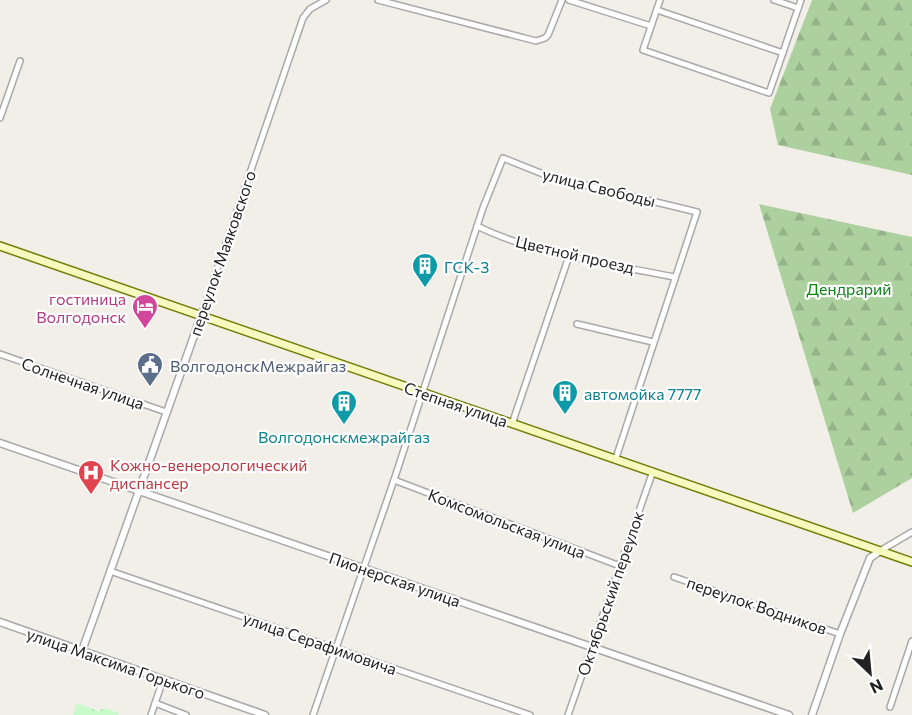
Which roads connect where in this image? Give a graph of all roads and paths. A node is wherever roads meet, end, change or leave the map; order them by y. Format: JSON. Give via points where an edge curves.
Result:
{"nodes":[{"id":1,"x":326,"y":0,"type":"edge"},
{"id":2,"x":378,"y":0,"type":"edge"},
{"id":3,"x":562,"y":0,"type":"edge"},
{"id":4,"x":569,"y":0,"type":"edge"},
{"id":5,"x":660,"y":0,"type":"edge"},
{"id":6,"x":774,"y":0,"type":"edge"},
{"id":7,"x":801,"y":0,"type":"edge"},
{"id":8,"x":798,"y":8,"type":"junction"},
{"id":9,"x":657,"y":10,"type":"junction"},
{"id":10,"x":651,"y":26,"type":"junction"},
{"id":11,"x":783,"y":53,"type":"junction"},
{"id":12,"x":20,"y":61,"type":"dead end"},
{"id":13,"x":0,"y":118,"type":"edge"},
{"id":14,"x":477,"y":226,"type":"junction"},
{"id":15,"x":0,"y":246,"type":"edge"},
{"id":16,"x":569,"y":256,"type":"junction"},
{"id":17,"x":674,"y":277,"type":"junction"},
{"id":18,"x":201,"y":316,"type":"junction"},
{"id":19,"x":577,"y":324,"type":"dead end"},
{"id":20,"x":653,"y":342,"type":"junction"},
{"id":21,"x":0,"y":354,"type":"edge"},
{"id":22,"x":423,"y":393,"type":"junction"},
{"id":23,"x":166,"y":412,"type":"junction"},
{"id":24,"x":512,"y":424,"type":"junction"},
{"id":25,"x":0,"y":444,"type":"edge"},
{"id":26,"x":616,"y":458,"type":"junction"},
{"id":27,"x":653,"y":471,"type":"junction"},
{"id":28,"x":394,"y":480,"type":"junction"},
{"id":29,"x":138,"y":491,"type":"junction"},
{"id":30,"x":912,"y":532,"type":"edge"},
{"id":31,"x":880,"y":551,"type":"junction"},
{"id":32,"x":912,"y":562,"type":"edge"},
{"id":33,"x":620,"y":566,"type":"junction"},
{"id":34,"x":364,"y":568,"type":"junction"},
{"id":35,"x":110,"y":571,"type":"junction"},
{"id":36,"x":674,"y":577,"type":"dead end"},
{"id":37,"x":0,"y":622,"type":"edge"},
{"id":38,"x":840,"y":634,"type":"junction"},
{"id":39,"x":912,"y":641,"type":"edge"},
{"id":40,"x":591,"y":646,"type":"junction"},
{"id":41,"x":336,"y":648,"type":"junction"},
{"id":42,"x":82,"y":651,"type":"junction"},
{"id":43,"x":163,"y":680,"type":"junction"},
{"id":44,"x":155,"y":704,"type":"junction"},
{"id":45,"x":890,"y":707,"type":"dead end"},
{"id":46,"x":248,"y":712,"type":"edge"},
{"id":47,"x":151,"y":715,"type":"edge"},
{"id":48,"x":186,"y":715,"type":"edge"},
{"id":49,"x":265,"y":715,"type":"edge"},
{"id":50,"x":313,"y":715,"type":"edge"},
{"id":51,"x":530,"y":715,"type":"edge"},
{"id":52,"x":568,"y":715,"type":"edge"},
{"id":53,"x":789,"y":715,"type":"edge"},
{"id":54,"x":813,"y":715,"type":"edge"}],
"edges":[{"from":1,"to":18,"type":"street","name":"переулок Маяковского","via":[[303,18]]},
{"from":2,"to":3,"type":"street","via":[[536,41],[548,35]]},
{"from":4,"to":10,"type":"street"},
{"from":5,"to":9,"type":"street"},
{"from":6,"to":8,"type":"street"},
{"from":7,"to":8,"type":"street"},
{"from":8,"to":11,"type":"street"},
{"from":9,"to":10,"type":"street"},
{"from":9,"to":11,"type":"street"},
{"from":10,"to":11,"type":"street","via":[[643,50],[769,93]]},
{"from":12,"to":13,"type":"street"},
{"from":14,"to":16,"type":"street","name":"Цветной проезд"},
{"from":14,"to":17,"type":"street","name":"улица Свободы","via":[[502,158],[548,176],[697,212]]},
{"from":14,"to":22,"type":"street"},
{"from":15,"to":18,"type":"main road","name":"Степная улица"},
{"from":16,"to":17,"type":"street","name":"Цветной проезд"},
{"from":16,"to":24,"type":"street"},
{"from":17,"to":20,"type":"street"},
{"from":18,"to":22,"type":"main road","name":"Степная улица"},
{"from":18,"to":23,"type":"street","name":"переулок Маяковского"},
{"from":19,"to":20,"type":"street"},
{"from":20,"to":26,"type":"street"},
{"from":21,"to":23,"type":"street","name":"Солнечная улица"},
{"from":22,"to":24,"type":"main road","name":"Степная улица"},
{"from":22,"to":28,"type":"street"},
{"from":23,"to":29,"type":"street","name":"переулок Маяковского"},
{"from":24,"to":26,"type":"main road","name":"Степная улица"},
{"from":25,"to":29,"type":"street","name":"Пионерская улица"},
{"from":26,"to":27,"type":"main road","name":"Степная улица"},
{"from":27,"to":31,"type":"main road","name":"Степная улица"},
{"from":27,"to":33,"type":"street","name":"Октябрьский переулок"},
{"from":28,"to":33,"type":"street","name":"Комсомольская улица"},
{"from":28,"to":34,"type":"street"},
{"from":29,"to":34,"type":"street","name":"Пионерская улица"},
{"from":29,"to":35,"type":"street","name":"переулок Маяковского"},
{"from":30,"to":31,"type":"street"},
{"from":31,"to":32,"type":"main road","name":"Степная улица"},
{"from":31,"to":38,"type":"street","via":[[870,558]]},
{"from":33,"to":40,"type":"street","name":"Октябрьский переулок"},
{"from":34,"to":40,"type":"street","name":"Пионерская улица"},
{"from":34,"to":41,"type":"street"},
{"from":35,"to":41,"type":"street","name":"улица Серафимовича"},
{"from":35,"to":42,"type":"street","name":"переулок Маяковского"},
{"from":36,"to":38,"type":"street","name":"переулок Водников"},
{"from":37,"to":42,"type":"street","name":"улица Максима Горького"},
{"from":38,"to":54,"type":"street"},
{"from":39,"to":45,"type":"street"},
{"from":40,"to":52,"type":"street","name":"Октябрьский переулок"},
{"from":40,"to":53,"type":"street","name":"Пионерская улица"},
{"from":41,"to":50,"type":"street"},
{"from":41,"to":51,"type":"street","name":"улица Серафимовича"},
{"from":42,"to":43,"type":"street","name":"улица Максима Горького"},
{"from":43,"to":44,"type":"street"},
{"from":43,"to":46,"type":"street","name":"улица Максима Горького"},
{"from":44,"to":47,"type":"street"},
{"from":44,"to":48,"type":"street"},
{"from":46,"to":49,"type":"street","name":"улица Максима Горького"}]}
